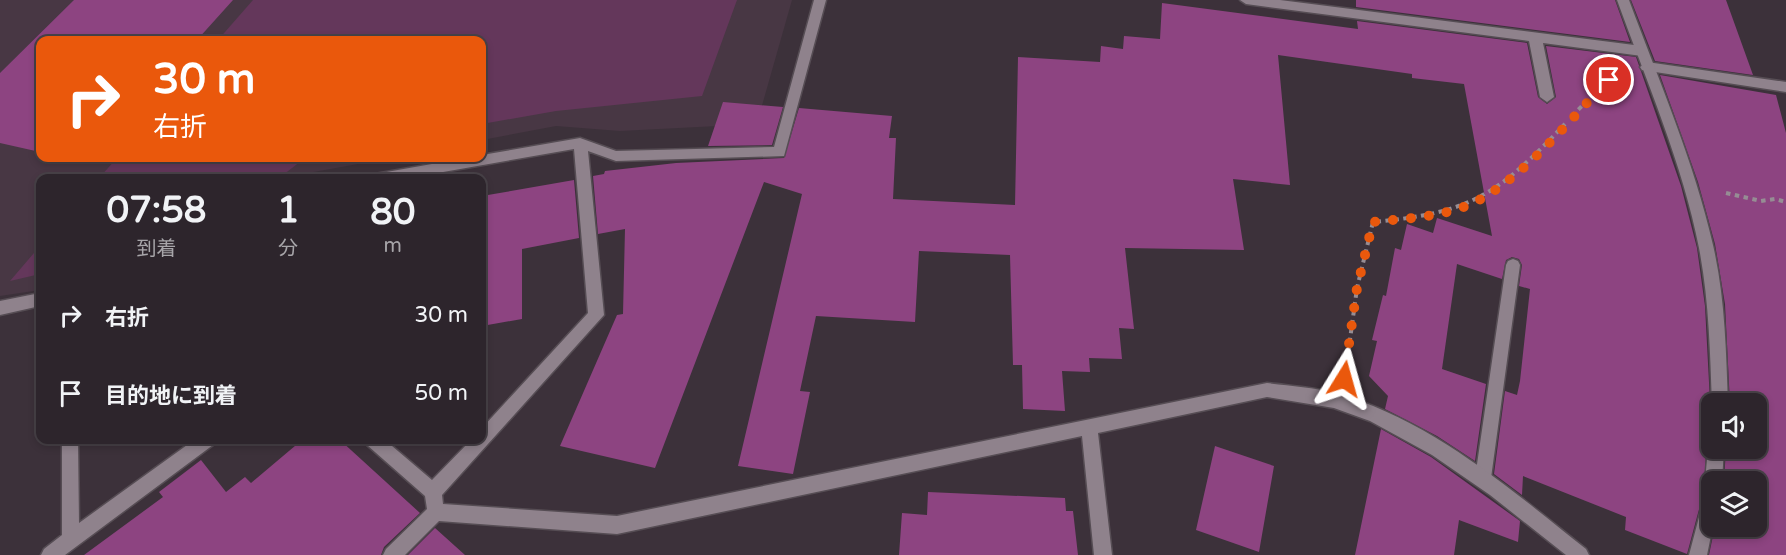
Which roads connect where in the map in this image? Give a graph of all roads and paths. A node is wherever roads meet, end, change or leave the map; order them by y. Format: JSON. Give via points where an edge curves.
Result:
{"nodes":[{"id":1,"x":820,"y":0,"type":"edge"},
{"id":2,"x":1246,"y":0,"type":"edge"},
{"id":3,"x":1623,"y":0,"type":"edge"},
{"id":4,"x":1535,"y":37,"type":"junction"},
{"id":5,"x":1642,"y":51,"type":"junction"},
{"id":6,"x":1647,"y":67,"type":"junction"},
{"id":7,"x":1786,"y":87,"type":"edge"},
{"id":8,"x":1547,"y":97,"type":"dead end"},
{"id":9,"x":580,"y":143,"type":"junction"},
{"id":10,"x":486,"y":159,"type":"edge"},
{"id":11,"x":471,"y":162,"type":"edge"},
{"id":12,"x":403,"y":174,"type":"edge"},
{"id":13,"x":1690,"y":186,"type":"junction"},
{"id":14,"x":1786,"y":202,"type":"edge"},
{"id":15,"x":1513,"y":264,"type":"dead end"},
{"id":16,"x":36,"y":301,"type":"edge"},
{"id":17,"x":0,"y":308,"type":"edge"},
{"id":18,"x":1720,"y":393,"type":"edge"},
{"id":19,"x":1341,"y":402,"type":"junction"},
{"id":20,"x":1089,"y":427,"type":"junction"},
{"id":21,"x":486,"y":434,"type":"edge"},
{"id":22,"x":70,"y":444,"type":"edge"},
{"id":23,"x":202,"y":444,"type":"edge"},
{"id":24,"x":378,"y":444,"type":"edge"},
{"id":25,"x":476,"y":444,"type":"edge"},
{"id":26,"x":1483,"y":478,"type":"junction"},
{"id":27,"x":433,"y":492,"type":"junction"},
{"id":28,"x":436,"y":512,"type":"junction"},
{"id":29,"x":1702,"y":537,"type":"edge"},
{"id":30,"x":71,"y":540,"type":"junction"},
{"id":31,"x":50,"y":555,"type":"edge"},
{"id":32,"x":392,"y":555,"type":"edge"},
{"id":33,"x":1103,"y":555,"type":"edge"},
{"id":34,"x":1580,"y":555,"type":"edge"},
{"id":35,"x":1698,"y":555,"type":"edge"}],
"edges":[{"from":1,"to":9,"type":"street","via":[[779,153],[616,156]]},
{"from":2,"to":4,"type":"street"},
{"from":3,"to":5,"type":"street"},
{"from":4,"to":5,"type":"street"},
{"from":4,"to":8,"type":"street"},
{"from":5,"to":6,"type":"street"},
{"from":5,"to":19,"type":"path","via":[[1624,64],[1520,171],[1480,200],[1435,215],[1373,222],[1357,288]]},
{"from":6,"to":7,"type":"street"},
{"from":6,"to":13,"type":"street"},
{"from":9,"to":10,"type":"street"},
{"from":9,"to":21,"type":"street","via":[[596,315]]},
{"from":11,"to":12,"type":"street"},
{"from":13,"to":14,"type":"path","via":[[1761,201]]},
{"from":13,"to":18,"type":"street","via":[[1706,246],[1717,312]]},
{"from":15,"to":26,"type":"street"},
{"from":16,"to":17,"type":"street"},
{"from":19,"to":20,"type":"street","via":[[1267,390]]},
{"from":19,"to":26,"type":"street","via":[[1398,425]]},
{"from":20,"to":28,"type":"street","via":[[617,525]]},
{"from":20,"to":33,"type":"street"},
{"from":22,"to":30,"type":"street"},
{"from":23,"to":30,"type":"street"},
{"from":24,"to":27,"type":"street"},
{"from":25,"to":27,"type":"street"},
{"from":26,"to":34,"type":"street"},
{"from":27,"to":28,"type":"street"},
{"from":28,"to":32,"type":"street"},
{"from":29,"to":35,"type":"street"},
{"from":30,"to":31,"type":"street"}]}
